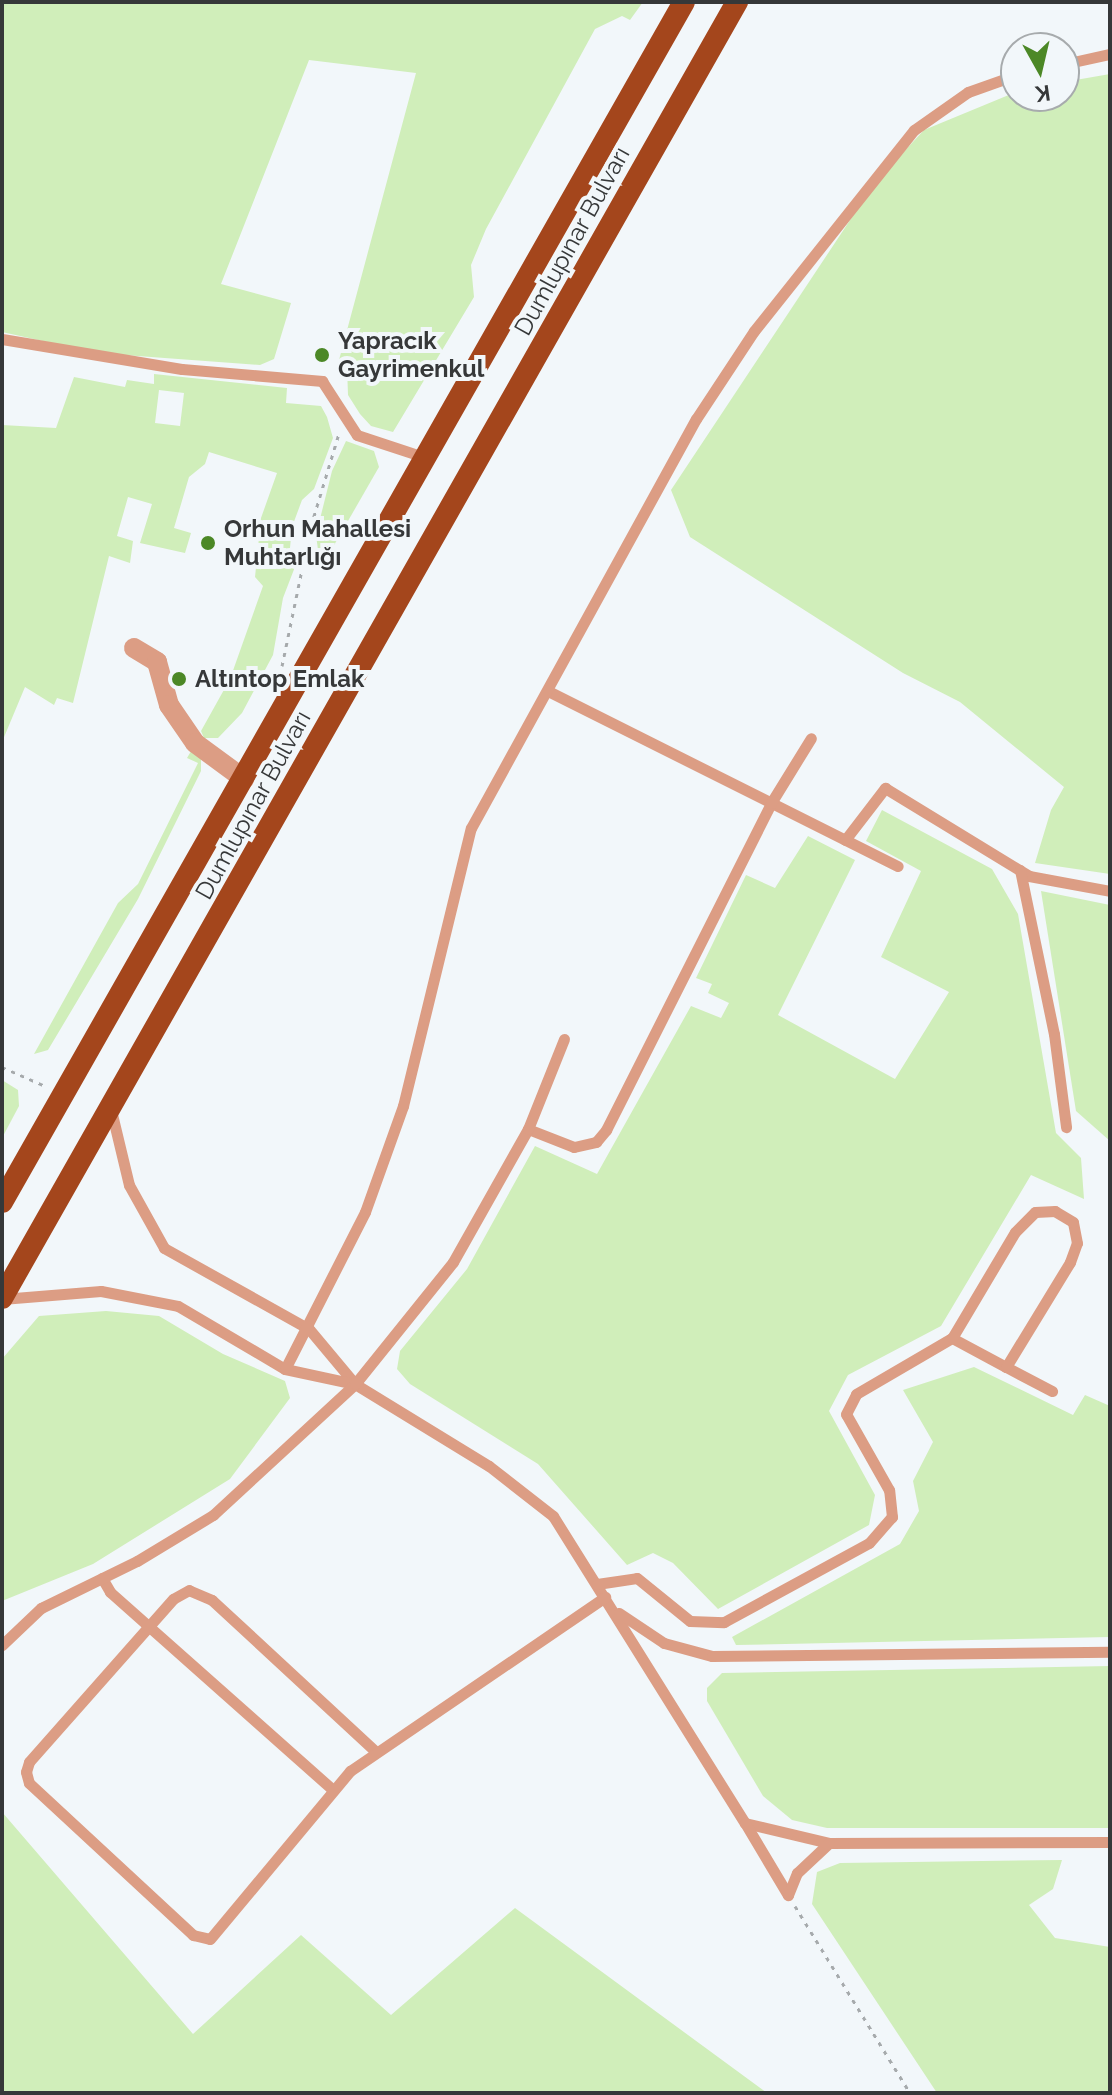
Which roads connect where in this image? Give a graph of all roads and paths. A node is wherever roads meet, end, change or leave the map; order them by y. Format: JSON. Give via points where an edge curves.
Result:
{"nodes":[{"id":1,"x":684,"y":2,"type":"edge"},
{"id":2,"x":737,"y":2,"type":"edge"},
{"id":3,"x":1110,"y":54,"type":"edge"},
{"id":4,"x":1080,"y":61,"type":"edge"},
{"id":5,"x":1000,"y":81,"type":"edge"},
{"id":6,"x":2,"y":339,"type":"edge"},
{"id":7,"x":341,"y":409,"type":"junction"},
{"id":8,"x":428,"y":459,"type":"junction"},
{"id":9,"x":134,"y":648,"type":"dead end"},
{"id":10,"x":281,"y":671,"type":"dead end"},
{"id":11,"x":548,"y":691,"type":"junction"},
{"id":12,"x":811,"y":738,"type":"dead end"},
{"id":13,"x":244,"y":779,"type":"junction"},
{"id":14,"x":771,"y":803,"type":"junction"},
{"id":15,"x":845,"y":840,"type":"junction"},
{"id":16,"x":898,"y":866,"type":"dead end"},
{"id":17,"x":1020,"y":870,"type":"junction"},
{"id":18,"x":1110,"y":891,"type":"edge"},
{"id":19,"x":564,"y":1039,"type":"dead end"},
{"id":20,"x":2,"y":1067,"type":"edge"},
{"id":21,"x":64,"y":1094,"type":"junction"},
{"id":22,"x":111,"y":1110,"type":"junction"},
{"id":23,"x":1066,"y":1127,"type":"dead end"},
{"id":24,"x":528,"y":1129,"type":"junction"},
{"id":25,"x":2,"y":1202,"type":"edge"},
{"id":26,"x":2,"y":1298,"type":"edge"},
{"id":27,"x":309,"y":1329,"type":"junction"},
{"id":28,"x":952,"y":1338,"type":"junction"},
{"id":29,"x":1006,"y":1367,"type":"junction"},
{"id":30,"x":285,"y":1369,"type":"junction"},
{"id":31,"x":355,"y":1384,"type":"junction"},
{"id":32,"x":1052,"y":1391,"type":"dead end"},
{"id":33,"x":102,"y":1578,"type":"junction"},
{"id":34,"x":597,"y":1584,"type":"junction"},
{"id":35,"x":605,"y":1597,"type":"junction"},
{"id":36,"x":615,"y":1610,"type":"junction"},
{"id":37,"x":149,"y":1627,"type":"junction"},
{"id":38,"x":2,"y":1645,"type":"edge"},
{"id":39,"x":1110,"y":1652,"type":"edge"},
{"id":40,"x":375,"y":1751,"type":"junction"},
{"id":41,"x":332,"y":1789,"type":"junction"},
{"id":42,"x":745,"y":1823,"type":"junction"},
{"id":43,"x":1110,"y":1842,"type":"edge"},
{"id":44,"x":829,"y":1843,"type":"junction"},
{"id":45,"x":788,"y":1895,"type":"junction"},
{"id":46,"x":910,"y":2093,"type":"edge"}],
"edges":[{"from":1,"to":8,"type":"highway","name":"Dumlupınar Bulvarı"},
{"from":2,"to":22,"type":"highway","name":"Dumlupınar Bulvarı"},
{"from":3,"to":4,"type":"lane"},
{"from":5,"to":11,"type":"lane","via":[[968,92],[914,130],[754,331],[696,419]]},
{"from":6,"to":7,"type":"lane","via":[[182,369],[322,381]]},
{"from":7,"to":8,"type":"lane","via":[[357,435]]},
{"from":7,"to":10,"type":"path"},
{"from":8,"to":13,"type":"highway","name":"Dumlupınar Bulvarı"},
{"from":9,"to":13,"type":"street","via":[[157,662],[169,705],[195,743]]},
{"from":11,"to":14,"type":"lane"},
{"from":11,"to":27,"type":"lane","via":[[471,828],[403,1106],[365,1212]]},
{"from":12,"to":14,"type":"lane"},
{"from":13,"to":21,"type":"highway","name":"Dumlupınar Bulvarı"},
{"from":14,"to":15,"type":"lane"},
{"from":14,"to":24,"type":"lane","via":[[606,1130],[596,1142],[574,1147]]},
{"from":15,"to":16,"type":"lane"},
{"from":15,"to":17,"type":"lane","via":[[885,788]]},
{"from":17,"to":18,"type":"lane"},
{"from":17,"to":23,"type":"lane","via":[[1054,1034]]},
{"from":19,"to":24,"type":"lane"},
{"from":20,"to":21,"type":"path"},
{"from":21,"to":25,"type":"highway","name":"Dumlupınar Bulvarı"},
{"from":22,"to":26,"type":"highway","name":"Dumlupınar Bulvarı"},
{"from":22,"to":27,"type":"lane","via":[[129,1185],[164,1248]]},
{"from":24,"to":31,"type":"lane","via":[[453,1262]]},
{"from":26,"to":30,"type":"lane","via":[[101,1291],[178,1306]]},
{"from":27,"to":30,"type":"lane"},
{"from":27,"to":31,"type":"lane"},
{"from":28,"to":29,"type":"lane"},
{"from":28,"to":29,"type":"lane","via":[[1015,1232],[1035,1212],[1055,1211],[1073,1222],[1077,1243]]},
{"from":28,"to":34,"type":"lane","via":[[856,1394],[846,1414],[889,1490],[892,1517],[869,1543],[724,1622],[690,1621],[637,1578]]},
{"from":29,"to":32,"type":"lane"},
{"from":30,"to":31,"type":"lane"},
{"from":31,"to":33,"type":"lane","via":[[213,1515]]},
{"from":31,"to":34,"type":"lane","via":[[489,1466],[553,1516]]},
{"from":33,"to":37,"type":"lane"},
{"from":33,"to":38,"type":"lane","via":[[41,1608]]},
{"from":34,"to":35,"type":"lane"},
{"from":35,"to":36,"type":"lane"},
{"from":35,"to":40,"type":"lane"},
{"from":36,"to":39,"type":"lane","via":[[664,1643],[712,1656]]},
{"from":36,"to":42,"type":"lane"},
{"from":37,"to":40,"type":"lane","via":[[173,1599],[189,1590],[201,1592]]},
{"from":37,"to":41,"type":"lane"},
{"from":37,"to":41,"type":"lane","via":[[29,1762],[26,1772],[29,1783],[193,1935],[210,1939],[220,1930]]},
{"from":40,"to":41,"type":"lane"},
{"from":42,"to":44,"type":"lane"},
{"from":42,"to":45,"type":"lane"},
{"from":43,"to":44,"type":"lane"},
{"from":44,"to":45,"type":"lane","via":[[797,1873]]},
{"from":45,"to":46,"type":"path"}]}
